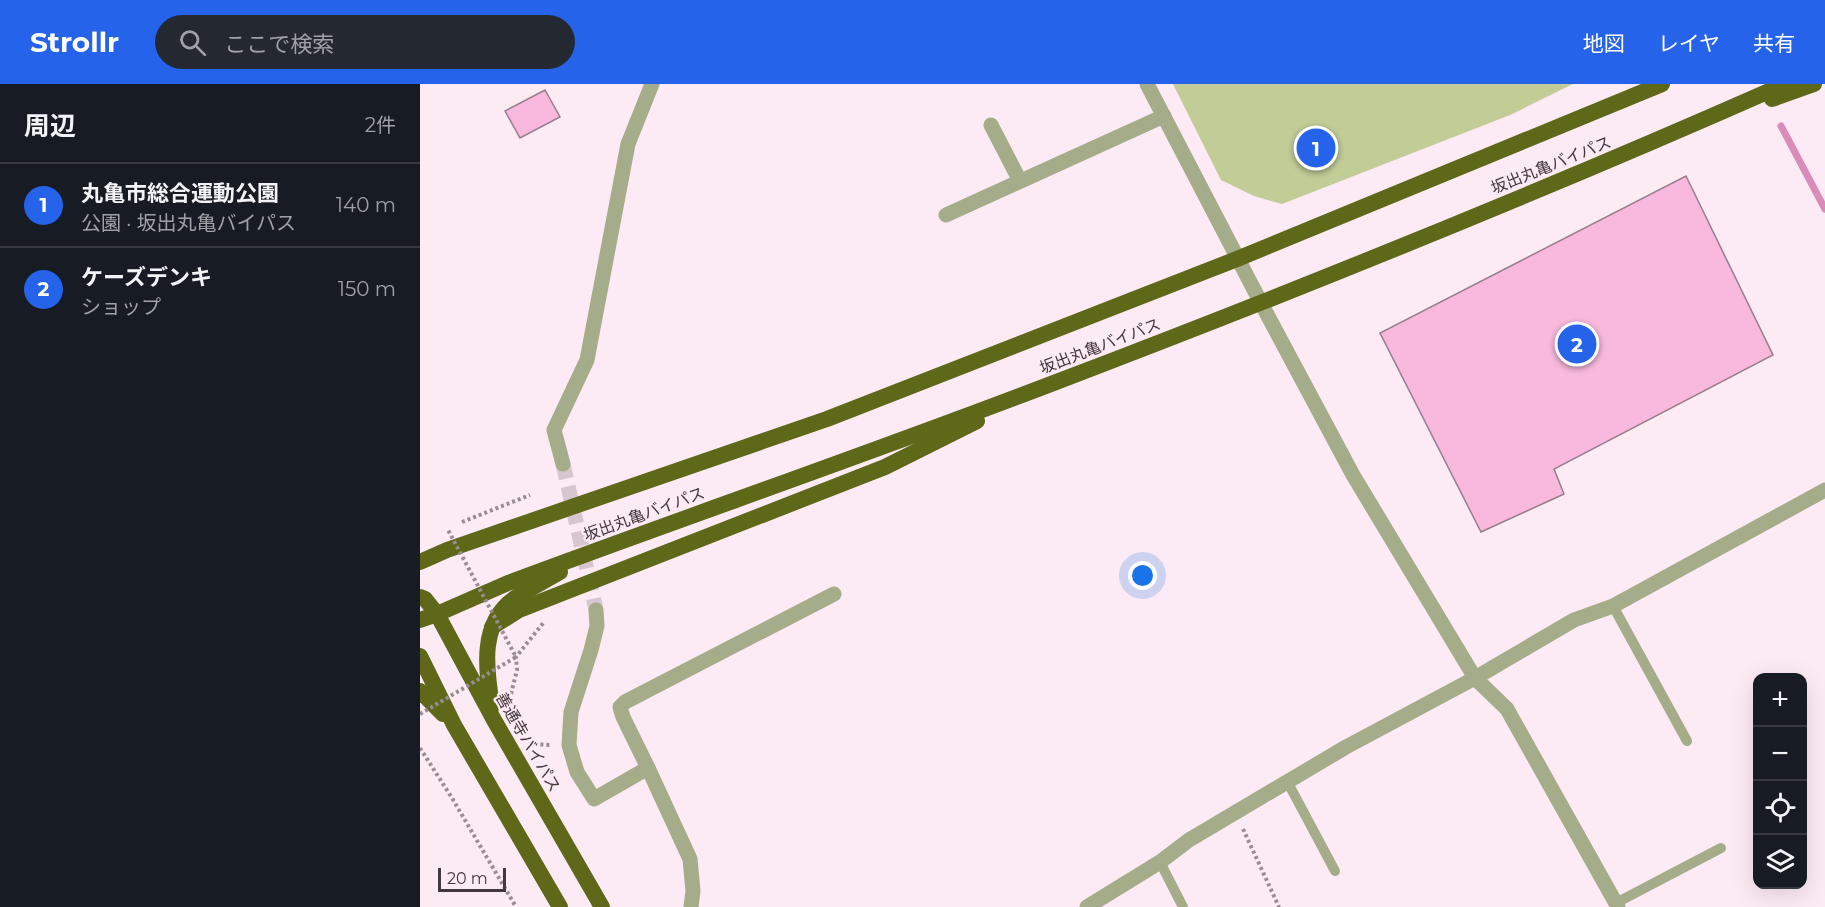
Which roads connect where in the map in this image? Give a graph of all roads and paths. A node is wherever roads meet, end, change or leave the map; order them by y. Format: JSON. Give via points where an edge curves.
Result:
{"nodes":[{"id":1,"x":652,"y":84,"type":"edge"},
{"id":2,"x":1147,"y":84,"type":"edge"},
{"id":3,"x":1647,"y":84,"type":"edge"},
{"id":4,"x":1662,"y":84,"type":"edge"},
{"id":5,"x":1785,"y":84,"type":"edge"},
{"id":6,"x":1814,"y":84,"type":"edge"},
{"id":7,"x":1591,"y":114,"type":"junction"},
{"id":8,"x":1164,"y":116,"type":"junction"},
{"id":9,"x":991,"y":125,"type":"dead end"},
{"id":10,"x":1636,"y":149,"type":"junction"},
{"id":11,"x":1020,"y":181,"type":"junction"},
{"id":12,"x":946,"y":216,"type":"dead end"},
{"id":13,"x":1237,"y":259,"type":"junction"},
{"id":14,"x":1261,"y":303,"type":"junction"},
{"id":15,"x":1048,"y":386,"type":"junction"},
{"id":16,"x":562,"y":464,"type":"tunnel mouth"},
{"id":17,"x":1825,"y":490,"type":"edge"},
{"id":18,"x":530,"y":495,"type":"dead end"},
{"id":19,"x":447,"y":550,"type":"junction"},
{"id":20,"x":597,"y":550,"type":"junction"},
{"id":21,"x":420,"y":562,"type":"edge"},
{"id":22,"x":420,"y":575,"type":"edge"},
{"id":23,"x":834,"y":594,"type":"dead end"},
{"id":24,"x":420,"y":597,"type":"edge"},
{"id":25,"x":1613,"y":606,"type":"junction"},
{"id":26,"x":596,"y":610,"type":"tunnel mouth"},
{"id":27,"x":437,"y":614,"type":"junction"},
{"id":28,"x":420,"y":620,"type":"edge"},
{"id":29,"x":542,"y":624,"type":"dead end"},
{"id":30,"x":492,"y":627,"type":"junction"},
{"id":31,"x":420,"y":656,"type":"edge"},
{"id":32,"x":516,"y":657,"type":"junction"},
{"id":33,"x":1474,"y":678,"type":"junction"},
{"id":34,"x":420,"y":691,"type":"edge"},
{"id":35,"x":510,"y":699,"type":"dead end"},
{"id":36,"x":420,"y":714,"type":"edge"},
{"id":37,"x":494,"y":720,"type":"junction"},
{"id":38,"x":454,"y":725,"type":"junction"},
{"id":39,"x":1687,"y":741,"type":"dead end"},
{"id":40,"x":420,"y":748,"type":"edge"},
{"id":41,"x":648,"y":768,"type":"junction"},
{"id":42,"x":1287,"y":781,"type":"junction"},
{"id":43,"x":1235,"y":812,"type":"junction"},
{"id":44,"x":1721,"y":848,"type":"dead end"},
{"id":45,"x":1160,"y":862,"type":"junction"},
{"id":46,"x":1335,"y":872,"type":"dead end"},
{"id":47,"x":1617,"y":905,"type":"edge"},
{"id":48,"x":516,"y":907,"type":"edge"},
{"id":49,"x":560,"y":907,"type":"edge"},
{"id":50,"x":602,"y":907,"type":"edge"},
{"id":51,"x":691,"y":907,"type":"edge"},
{"id":52,"x":1087,"y":907,"type":"edge"},
{"id":53,"x":1183,"y":907,"type":"edge"},
{"id":54,"x":1280,"y":907,"type":"edge"}],
"edges":[{"from":1,"to":16,"type":"street","via":[[628,144],[588,360],[554,430]]},
{"from":2,"to":8,"type":"street"},
{"from":3,"to":7,"type":"highway"},
{"from":4,"to":7,"type":"highway","name":"坂出丸亀バイパス"},
{"from":5,"to":10,"type":"highway","name":"坂出丸亀バイパス"},
{"from":6,"to":10,"type":"highway"},
{"from":7,"to":13,"type":"highway","name":"坂出丸亀バイパス"},
{"from":8,"to":11,"type":"street"},
{"from":8,"to":13,"type":"street"},
{"from":9,"to":11,"type":"street"},
{"from":10,"to":14,"type":"highway","name":"坂出丸亀バイパス"},
{"from":11,"to":12,"type":"street"},
{"from":13,"to":14,"type":"street"},
{"from":13,"to":19,"type":"highway","name":"坂出丸亀バイパス","via":[[827,419]]},
{"from":14,"to":15,"type":"highway","name":"坂出丸亀バイパス"},
{"from":14,"to":33,"type":"street","via":[[1353,475]]},
{"from":15,"to":20,"type":"highway","name":"坂出丸亀バイパス"},
{"from":15,"to":30,"type":"highway","via":[[885,467],[519,610]]},
{"from":17,"to":25,"type":"street"},
{"from":18,"to":32,"type":"path","bridge":true,"via":[[447,528]]},
{"from":19,"to":21,"type":"highway","name":"坂出丸亀バイパス"},
{"from":19,"to":22,"type":"highway"},
{"from":20,"to":27,"type":"highway","name":"坂出丸亀バイパス"},
{"from":20,"to":30,"type":"highway","via":[[513,599]]},
{"from":23,"to":41,"type":"street","via":[[625,702],[620,707],[623,717]]},
{"from":24,"to":27,"type":"highway","name":"善通寺バイパス"},
{"from":25,"to":33,"type":"street","via":[[1574,620]]},
{"from":25,"to":39,"type":"lane"},
{"from":26,"to":41,"type":"street","via":[[597,626],[571,712],[569,745],[577,772],[594,799]]},
{"from":27,"to":28,"type":"highway","name":"坂出丸亀バイパス"},
{"from":27,"to":37,"type":"highway","name":"善通寺バイパス"},
{"from":29,"to":32,"type":"path"},
{"from":30,"to":37,"type":"highway","via":[[487,647]]},
{"from":31,"to":38,"type":"highway"},
{"from":32,"to":35,"type":"path"},
{"from":32,"to":36,"type":"path","bridge":true},
{"from":33,"to":42,"type":"street"},
{"from":33,"to":47,"type":"street","via":[[1507,709]]},
{"from":34,"to":38,"type":"highway"},
{"from":37,"to":50,"type":"highway","name":"善通寺バイパス"},
{"from":38,"to":49,"type":"highway"},
{"from":40,"to":48,"type":"path"},
{"from":41,"to":51,"type":"street","via":[[690,859]]},
{"from":42,"to":43,"type":"street"},
{"from":42,"to":46,"type":"lane"},
{"from":43,"to":45,"type":"street"},
{"from":43,"to":54,"type":"path"},
{"from":44,"to":47,"type":"lane"},
{"from":45,"to":52,"type":"street"},
{"from":45,"to":53,"type":"lane"}]}
